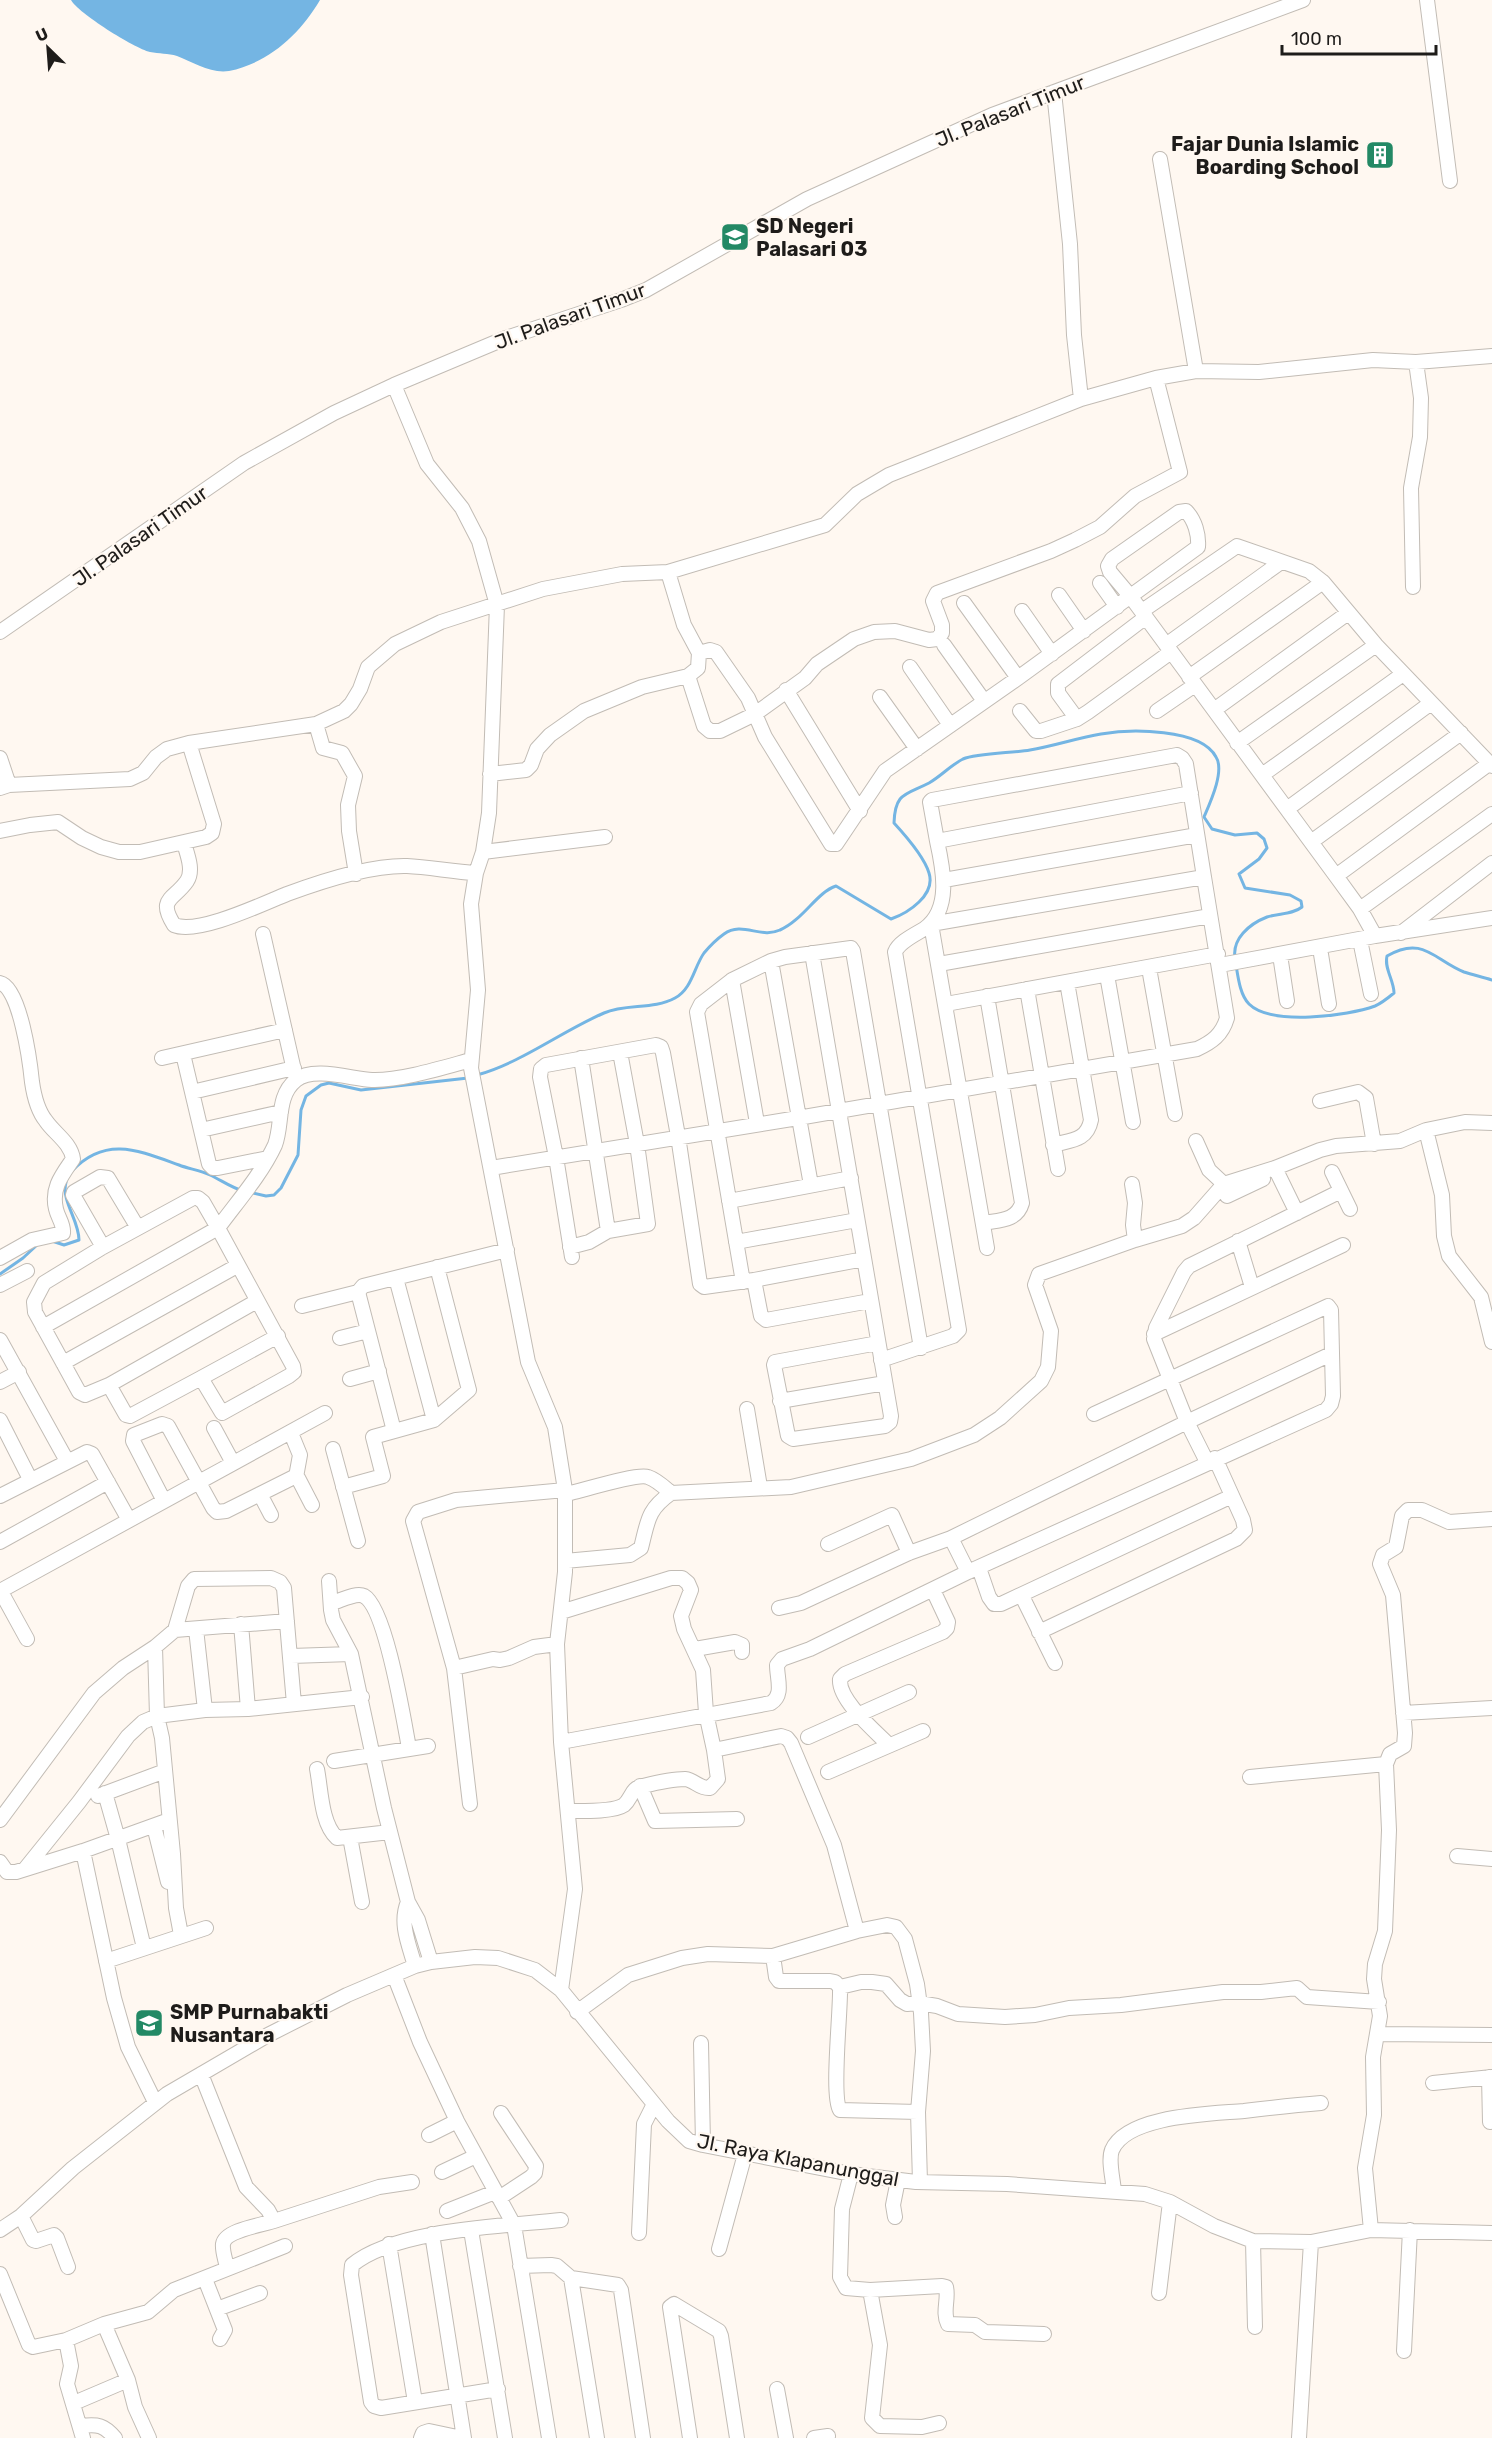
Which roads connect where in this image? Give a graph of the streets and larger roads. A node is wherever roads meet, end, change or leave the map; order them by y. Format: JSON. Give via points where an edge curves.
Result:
{"nodes":[{"id":1,"x":1303,"y":0,"type":"edge"},
{"id":2,"x":1427,"y":0,"type":"edge"},
{"id":3,"x":1054,"y":93,"type":"junction"},
{"id":4,"x":1160,"y":159,"type":"dead end"},
{"id":5,"x":1450,"y":181,"type":"dead end"},
{"id":6,"x":1492,"y":356,"type":"edge"},
{"id":7,"x":1416,"y":362,"type":"junction"},
{"id":8,"x":1196,"y":371,"type":"junction"},
{"id":9,"x":1156,"y":378,"type":"junction"},
{"id":10,"x":394,"y":385,"type":"junction"},
{"id":11,"x":1081,"y":399,"type":"junction"},
{"id":12,"x":1281,"y":562,"type":"junction"},
{"id":13,"x":668,"y":572,"type":"junction"},
{"id":14,"x":1323,"y":582,"type":"junction"},
{"id":15,"x":1100,"y":583,"type":"dead end"},
{"id":16,"x":1413,"y":587,"type":"dead end"},
{"id":17,"x":1059,"y":595,"type":"dead end"},
{"id":18,"x":1131,"y":597,"type":"junction"},
{"id":19,"x":964,"y":603,"type":"dead end"},
{"id":20,"x":497,"y":604,"type":"junction"},
{"id":21,"x":1117,"y":607,"type":"junction"},
{"id":22,"x":1022,"y":611,"type":"dead end"},
{"id":23,"x":1348,"y":613,"type":"junction"},
{"id":24,"x":1144,"y":614,"type":"junction"},
{"id":25,"x":1084,"y":631,"type":"junction"},
{"id":26,"x":0,"y":632,"type":"edge"},
{"id":27,"x":944,"y":645,"type":"dead end"},
{"id":28,"x":1376,"y":645,"type":"junction"},
{"id":29,"x":1169,"y":649,"type":"junction"},
{"id":30,"x":699,"y":653,"type":"junction"},
{"id":31,"x":1052,"y":654,"type":"junction"},
{"id":32,"x":910,"y":667,"type":"dead end"},
{"id":33,"x":1403,"y":674,"type":"junction"},
{"id":34,"x":688,"y":676,"type":"junction"},
{"id":35,"x":1018,"y":678,"type":"junction"},
{"id":36,"x":1192,"y":681,"type":"junction"},
{"id":37,"x":786,"y":690,"type":"junction"},
{"id":38,"x":880,"y":697,"type":"dead end"},
{"id":39,"x":984,"y":701,"type":"junction"},
{"id":40,"x":1431,"y":703,"type":"junction"},
{"id":41,"x":1214,"y":710,"type":"junction"},
{"id":42,"x":1020,"y":711,"type":"dead end"},
{"id":43,"x":1157,"y":711,"type":"dead end"},
{"id":44,"x":755,"y":714,"type":"junction"},
{"id":45,"x":1077,"y":719,"type":"junction"},
{"id":46,"x":316,"y":724,"type":"junction"},
{"id":47,"x":950,"y":726,"type":"junction"},
{"id":48,"x":1461,"y":733,"type":"junction"},
{"id":49,"x":189,"y":743,"type":"junction"},
{"id":50,"x":1238,"y":743,"type":"junction"},
{"id":51,"x":917,"y":749,"type":"junction"},
{"id":52,"x":0,"y":758,"type":"edge"},
{"id":53,"x":1491,"y":764,"type":"edge"},
{"id":54,"x":490,"y":774,"type":"junction"},
{"id":55,"x":1262,"y":775,"type":"junction"},
{"id":56,"x":5,"y":786,"type":"edge"},
{"id":57,"x":1191,"y":793,"type":"junction"},
{"id":58,"x":1287,"y":809,"type":"junction"},
{"id":59,"x":860,"y":811,"type":"junction"},
{"id":60,"x":1492,"y":814,"type":"edge"},
{"id":61,"x":0,"y":831,"type":"edge"},
{"id":62,"x":1197,"y":835,"type":"junction"},
{"id":63,"x":605,"y":837,"type":"dead end"},
{"id":64,"x":937,"y":841,"type":"junction"},
{"id":65,"x":1311,"y":842,"type":"junction"},
{"id":66,"x":184,"y":843,"type":"junction"},
{"id":67,"x":483,"y":852,"type":"junction"},
{"id":68,"x":1492,"y":863,"type":"edge"},
{"id":69,"x":476,"y":873,"type":"junction"},
{"id":70,"x":356,"y":874,"type":"junction"},
{"id":71,"x":1336,"y":876,"type":"junction"},
{"id":72,"x":1204,"y":877,"type":"junction"},
{"id":73,"x":944,"y":880,"type":"junction"},
{"id":74,"x":1360,"y":909,"type":"junction"},
{"id":75,"x":1210,"y":916,"type":"junction"},
{"id":76,"x":1492,"y":918,"type":"edge"},
{"id":77,"x":931,"y":924,"type":"junction"},
{"id":78,"x":262,"y":934,"type":"dead end"},
{"id":79,"x":1399,"y":934,"type":"junction"},
{"id":80,"x":1375,"y":936,"type":"junction"},
{"id":81,"x":1360,"y":940,"type":"junction"},
{"id":82,"x":1320,"y":948,"type":"junction"},
{"id":83,"x":812,"y":953,"type":"junction"},
{"id":84,"x":1280,"y":955,"type":"junction"},
{"id":85,"x":771,"y":961,"type":"junction"},
{"id":86,"x":1222,"y":961,"type":"junction"},
{"id":87,"x":939,"y":964,"type":"junction"},
{"id":88,"x":1149,"y":968,"type":"junction"},
{"id":89,"x":1107,"y":975,"type":"junction"},
{"id":90,"x":732,"y":980,"type":"junction"},
{"id":91,"x":1067,"y":982,"type":"junction"},
{"id":92,"x":0,"y":983,"type":"edge"},
{"id":93,"x":1027,"y":989,"type":"junction"},
{"id":94,"x":1371,"y":994,"type":"dead end"},
{"id":95,"x":987,"y":996,"type":"junction"},
{"id":96,"x":1287,"y":1001,"type":"dead end"},
{"id":97,"x":946,"y":1004,"type":"junction"},
{"id":98,"x":1329,"y":1004,"type":"dead end"},
{"id":99,"x":285,"y":1030,"type":"junction"},
{"id":100,"x":620,"y":1052,"type":"junction"},
{"id":101,"x":183,"y":1054,"type":"junction"},
{"id":102,"x":1163,"y":1055,"type":"junction"},
{"id":103,"x":162,"y":1058,"type":"dead end"},
{"id":104,"x":581,"y":1058,"type":"junction"},
{"id":105,"x":1123,"y":1062,"type":"junction"},
{"id":106,"x":471,"y":1064,"type":"junction"},
{"id":107,"x":1083,"y":1069,"type":"junction"},
{"id":108,"x":295,"y":1074,"type":"junction"},
{"id":109,"x":1042,"y":1077,"type":"junction"},
{"id":110,"x":1000,"y":1083,"type":"junction"},
{"id":111,"x":961,"y":1091,"type":"junction"},
{"id":112,"x":192,"y":1092,"type":"junction"},
{"id":113,"x":921,"y":1097,"type":"junction"},
{"id":114,"x":1320,"y":1101,"type":"dead end"},
{"id":115,"x":878,"y":1103,"type":"junction"},
{"id":116,"x":840,"y":1109,"type":"junction"},
{"id":117,"x":281,"y":1112,"type":"junction"},
{"id":118,"x":1175,"y":1114,"type":"dead end"},
{"id":119,"x":798,"y":1118,"type":"junction"},
{"id":120,"x":1133,"y":1122,"type":"dead end"},
{"id":121,"x":1492,"y":1123,"type":"edge"},
{"id":122,"x":757,"y":1124,"type":"junction"},
{"id":123,"x":201,"y":1130,"type":"junction"},
{"id":124,"x":717,"y":1130,"type":"junction"},
{"id":125,"x":1426,"y":1130,"type":"junction"},
{"id":126,"x":678,"y":1136,"type":"junction"},
{"id":127,"x":1196,"y":1142,"type":"dead end"},
{"id":128,"x":637,"y":1144,"type":"junction"},
{"id":129,"x":1374,"y":1144,"type":"junction"},
{"id":130,"x":1053,"y":1145,"type":"junction"},
{"id":131,"x":596,"y":1151,"type":"junction"},
{"id":132,"x":556,"y":1157,"type":"junction"},
{"id":133,"x":268,"y":1158,"type":"junction"},
{"id":134,"x":491,"y":1168,"type":"junction"},
{"id":135,"x":1058,"y":1169,"type":"dead end"},
{"id":136,"x":1276,"y":1170,"type":"junction"},
{"id":137,"x":1332,"y":1172,"type":"dead end"},
{"id":138,"x":851,"y":1178,"type":"junction"},
{"id":139,"x":1132,"y":1184,"type":"dead end"},
{"id":140,"x":811,"y":1185,"type":"junction"},
{"id":141,"x":1225,"y":1190,"type":"junction"},
{"id":142,"x":1341,"y":1191,"type":"junction"},
{"id":143,"x":729,"y":1201,"type":"junction"},
{"id":144,"x":1350,"y":1209,"type":"dead end"},
{"id":145,"x":1297,"y":1213,"type":"junction"},
{"id":146,"x":857,"y":1220,"type":"junction"},
{"id":147,"x":984,"y":1223,"type":"junction"},
{"id":148,"x":138,"y":1228,"type":"junction"},
{"id":149,"x":218,"y":1228,"type":"junction"},
{"id":150,"x":608,"y":1231,"type":"junction"},
{"id":151,"x":1135,"y":1240,"type":"junction"},
{"id":152,"x":1238,"y":1241,"type":"junction"},
{"id":153,"x":736,"y":1242,"type":"junction"},
{"id":154,"x":1343,"y":1245,"type":"dead end"},
{"id":155,"x":103,"y":1247,"type":"junction"},
{"id":156,"x":987,"y":1248,"type":"dead end"},
{"id":157,"x":507,"y":1250,"type":"junction"},
{"id":158,"x":0,"y":1258,"type":"edge"},
{"id":159,"x":864,"y":1259,"type":"junction"},
{"id":160,"x":237,"y":1266,"type":"junction"},
{"id":161,"x":437,"y":1267,"type":"junction"},
{"id":162,"x":27,"y":1271,"type":"dead end"},
{"id":163,"x":396,"y":1278,"type":"junction"},
{"id":164,"x":748,"y":1281,"type":"junction"},
{"id":165,"x":0,"y":1286,"type":"edge"},
{"id":166,"x":1252,"y":1287,"type":"junction"},
{"id":167,"x":358,"y":1292,"type":"junction"},
{"id":168,"x":257,"y":1301,"type":"junction"},
{"id":169,"x":870,"y":1301,"type":"junction"},
{"id":170,"x":302,"y":1306,"type":"dead end"},
{"id":171,"x":43,"y":1328,"type":"junction"},
{"id":172,"x":369,"y":1331,"type":"junction"},
{"id":173,"x":1154,"y":1334,"type":"junction"},
{"id":174,"x":278,"y":1336,"type":"junction"},
{"id":175,"x":340,"y":1338,"type":"dead end"},
{"id":176,"x":0,"y":1340,"type":"edge"},
{"id":177,"x":1492,"y":1341,"type":"edge"},
{"id":178,"x":878,"y":1343,"type":"junction"},
{"id":179,"x":921,"y":1348,"type":"junction"},
{"id":180,"x":1331,"y":1354,"type":"junction"},
{"id":181,"x":881,"y":1360,"type":"junction"},
{"id":182,"x":63,"y":1363,"type":"junction"},
{"id":183,"x":379,"y":1371,"type":"junction"},
{"id":184,"x":19,"y":1372,"type":"junction"},
{"id":185,"x":201,"y":1378,"type":"junction"},
{"id":186,"x":1169,"y":1378,"type":"junction"},
{"id":187,"x":350,"y":1379,"type":"dead end"},
{"id":188,"x":0,"y":1382,"type":"edge"},
{"id":189,"x":885,"y":1383,"type":"junction"},
{"id":190,"x":109,"y":1385,"type":"junction"},
{"id":191,"x":780,"y":1401,"type":"junction"},
{"id":192,"x":747,"y":1409,"type":"dead end"},
{"id":193,"x":325,"y":1413,"type":"dead end"},
{"id":194,"x":1094,"y":1414,"type":"dead end"},
{"id":195,"x":130,"y":1416,"type":"junction"},
{"id":196,"x":0,"y":1420,"type":"edge"},
{"id":197,"x":434,"y":1420,"type":"junction"},
{"id":198,"x":1187,"y":1422,"type":"junction"},
{"id":199,"x":214,"y":1428,"type":"dead end"},
{"id":200,"x":394,"y":1431,"type":"junction"},
{"id":201,"x":291,"y":1433,"type":"junction"},
{"id":202,"x":134,"y":1435,"type":"junction"},
{"id":203,"x":333,"y":1449,"type":"dead end"},
{"id":204,"x":1211,"y":1460,"type":"junction"},
{"id":205,"x":67,"y":1461,"type":"junction"},
{"id":206,"x":233,"y":1463,"type":"junction"},
{"id":207,"x":296,"y":1477,"type":"junction"},
{"id":208,"x":30,"y":1479,"type":"junction"},
{"id":209,"x":108,"y":1482,"type":"junction"},
{"id":210,"x":199,"y":1482,"type":"junction"},
{"id":211,"x":343,"y":1487,"type":"junction"},
{"id":212,"x":760,"y":1487,"type":"junction"},
{"id":213,"x":566,"y":1492,"type":"junction"},
{"id":214,"x":671,"y":1493,"type":"junction"},
{"id":215,"x":260,"y":1494,"type":"junction"},
{"id":216,"x":0,"y":1496,"type":"edge"},
{"id":217,"x":1232,"y":1496,"type":"junction"},
{"id":218,"x":164,"y":1502,"type":"junction"},
{"id":219,"x":312,"y":1504,"type":"dead end"},
{"id":220,"x":271,"y":1515,"type":"dead end"},
{"id":221,"x":1492,"y":1519,"type":"edge"},
{"id":222,"x":129,"y":1520,"type":"junction"},
{"id":223,"x":951,"y":1538,"type":"junction"},
{"id":224,"x":358,"y":1541,"type":"dead end"},
{"id":225,"x":0,"y":1542,"type":"edge"},
{"id":226,"x":828,"y":1544,"type":"dead end"},
{"id":227,"x":909,"y":1552,"type":"junction"},
{"id":228,"x":565,"y":1561,"type":"junction"},
{"id":229,"x":974,"y":1570,"type":"junction"},
{"id":230,"x":328,"y":1581,"type":"dead end"},
{"id":231,"x":933,"y":1590,"type":"junction"},
{"id":232,"x":0,"y":1591,"type":"edge"},
{"id":233,"x":1022,"y":1596,"type":"junction"},
{"id":234,"x":332,"y":1604,"type":"junction"},
{"id":235,"x":779,"y":1608,"type":"dead end"},
{"id":236,"x":561,"y":1612,"type":"junction"},
{"id":237,"x":287,"y":1621,"type":"junction"},
{"id":238,"x":241,"y":1624,"type":"junction"},
{"id":239,"x":196,"y":1629,"type":"junction"},
{"id":240,"x":175,"y":1630,"type":"junction"},
{"id":241,"x":1039,"y":1632,"type":"junction"},
{"id":242,"x":27,"y":1639,"type":"dead end"},
{"id":243,"x":557,"y":1644,"type":"junction"},
{"id":244,"x":155,"y":1647,"type":"junction"},
{"id":245,"x":695,"y":1649,"type":"junction"},
{"id":246,"x":742,"y":1652,"type":"dead end"},
{"id":247,"x":351,"y":1654,"type":"junction"},
{"id":248,"x":291,"y":1656,"type":"junction"},
{"id":249,"x":1055,"y":1663,"type":"dead end"},
{"id":250,"x":454,"y":1668,"type":"junction"},
{"id":251,"x":909,"y":1692,"type":"dead end"},
{"id":252,"x":362,"y":1697,"type":"junction"},
{"id":253,"x":294,"y":1704,"type":"junction"},
{"id":254,"x":1492,"y":1708,"type":"edge"},
{"id":255,"x":248,"y":1709,"type":"junction"},
{"id":256,"x":205,"y":1710,"type":"junction"},
{"id":257,"x":706,"y":1713,"type":"junction"},
{"id":258,"x":1403,"y":1713,"type":"junction"},
{"id":259,"x":858,"y":1715,"type":"junction"},
{"id":260,"x":158,"y":1716,"type":"junction"},
{"id":261,"x":923,"y":1731,"type":"dead end"},
{"id":262,"x":808,"y":1737,"type":"dead end"},
{"id":263,"x":561,"y":1742,"type":"junction"},
{"id":264,"x":889,"y":1745,"type":"junction"},
{"id":265,"x":428,"y":1746,"type":"dead end"},
{"id":266,"x":409,"y":1748,"type":"junction"},
{"id":267,"x":714,"y":1750,"type":"junction"},
{"id":268,"x":373,"y":1756,"type":"junction"},
{"id":269,"x":334,"y":1761,"type":"dead end"},
{"id":270,"x":1386,"y":1764,"type":"junction"},
{"id":271,"x":317,"y":1769,"type":"dead end"},
{"id":272,"x":165,"y":1771,"type":"junction"},
{"id":273,"x":828,"y":1772,"type":"dead end"},
{"id":274,"x":1250,"y":1777,"type":"dead end"},
{"id":275,"x":640,"y":1786,"type":"junction"},
{"id":276,"x":105,"y":1793,"type":"junction"},
{"id":277,"x":79,"y":1802,"type":"junction"},
{"id":278,"x":470,"y":1804,"type":"dead end"},
{"id":279,"x":568,"y":1811,"type":"junction"},
{"id":280,"x":737,"y":1819,"type":"dead end"},
{"id":281,"x":0,"y":1820,"type":"edge"},
{"id":282,"x":169,"y":1820,"type":"junction"},
{"id":283,"x":154,"y":1826,"type":"junction"},
{"id":284,"x":390,"y":1832,"type":"junction"},
{"id":285,"x":350,"y":1837,"type":"junction"},
{"id":286,"x":118,"y":1839,"type":"junction"},
{"id":287,"x":83,"y":1851,"type":"junction"},
{"id":288,"x":1457,"y":1856,"type":"dead end"},
{"id":289,"x":1492,"y":1859,"type":"edge"},
{"id":290,"x":0,"y":1862,"type":"edge"},
{"id":291,"x":25,"y":1869,"type":"junction"},
{"id":292,"x":362,"y":1902,"type":"dead end"},
{"id":293,"x":408,"y":1902,"type":"junction"},
{"id":294,"x":176,"y":1908,"type":"junction"},
{"id":295,"x":206,"y":1928,"type":"dead end"},
{"id":296,"x":857,"y":1931,"type":"junction"},
{"id":297,"x":181,"y":1935,"type":"junction"},
{"id":298,"x":144,"y":1948,"type":"junction"},
{"id":299,"x":773,"y":1956,"type":"junction"},
{"id":300,"x":106,"y":1961,"type":"junction"},
{"id":301,"x":431,"y":1962,"type":"junction"},
{"id":302,"x":415,"y":1965,"type":"junction"},
{"id":303,"x":394,"y":1975,"type":"junction"},
{"id":304,"x":840,"y":1987,"type":"junction"},
{"id":305,"x":561,"y":1990,"type":"junction"},
{"id":306,"x":1379,"y":2002,"type":"junction"},
{"id":307,"x":919,"y":2003,"type":"junction"},
{"id":308,"x":577,"y":2012,"type":"junction"},
{"id":309,"x":1379,"y":2034,"type":"junction"},
{"id":310,"x":1492,"y":2035,"type":"edge"},
{"id":311,"x":701,"y":2043,"type":"dead end"},
{"id":312,"x":201,"y":2074,"type":"junction"},
{"id":313,"x":1491,"y":2077,"type":"edge"},
{"id":314,"x":1433,"y":2084,"type":"dead end"},
{"id":315,"x":155,"y":2102,"type":"junction"},
{"id":316,"x":1321,"y":2103,"type":"dead end"},
{"id":317,"x":654,"y":2104,"type":"junction"},
{"id":318,"x":918,"y":2112,"type":"junction"},
{"id":319,"x":501,"y":2113,"type":"dead end"},
{"id":320,"x":457,"y":2121,"type":"junction"},
{"id":321,"x":1490,"y":2122,"type":"dead end"},
{"id":322,"x":429,"y":2135,"type":"dead end"},
{"id":323,"x":703,"y":2145,"type":"junction"},
{"id":324,"x":745,"y":2154,"type":"junction"},
{"id":325,"x":476,"y":2156,"type":"junction"},
{"id":326,"x":442,"y":2172,"type":"dead end"},
{"id":327,"x":851,"y":2174,"type":"junction"},
{"id":328,"x":898,"y":2180,"type":"junction"},
{"id":329,"x":412,"y":2182,"type":"dead end"},
{"id":330,"x":920,"y":2182,"type":"junction"},
{"id":331,"x":1114,"y":2191,"type":"junction"},
{"id":332,"x":497,"y":2195,"type":"junction"},
{"id":333,"x":1170,"y":2202,"type":"junction"},
{"id":334,"x":447,"y":2211,"type":"dead end"},
{"id":335,"x":21,"y":2216,"type":"junction"},
{"id":336,"x":895,"y":2217,"type":"dead end"},
{"id":337,"x":561,"y":2220,"type":"dead end"},
{"id":338,"x":274,"y":2221,"type":"junction"},
{"id":339,"x":514,"y":2225,"type":"junction"},
{"id":340,"x":0,"y":2230,"type":"edge"},
{"id":341,"x":471,"y":2230,"type":"junction"},
{"id":342,"x":1371,"y":2230,"type":"junction"},
{"id":343,"x":1410,"y":2230,"type":"junction"},
{"id":344,"x":639,"y":2233,"type":"dead end"},
{"id":345,"x":1492,"y":2233,"type":"edge"},
{"id":346,"x":432,"y":2234,"type":"junction"},
{"id":347,"x":1254,"y":2241,"type":"junction"},
{"id":348,"x":1311,"y":2242,"type":"junction"},
{"id":349,"x":389,"y":2244,"type":"junction"},
{"id":350,"x":285,"y":2246,"type":"dead end"},
{"id":351,"x":719,"y":2249,"type":"dead end"},
{"id":352,"x":520,"y":2266,"type":"junction"},
{"id":353,"x":68,"y":2267,"type":"dead end"},
{"id":354,"x":227,"y":2268,"type":"junction"},
{"id":355,"x":0,"y":2274,"type":"edge"},
{"id":356,"x":571,"y":2278,"type":"junction"},
{"id":357,"x":206,"y":2279,"type":"junction"},
{"id":358,"x":870,"y":2290,"type":"junction"},
{"id":359,"x":260,"y":2293,"type":"dead end"},
{"id":360,"x":1159,"y":2293,"type":"dead end"},
{"id":361,"x":217,"y":2309,"type":"junction"},
{"id":362,"x":104,"y":2324,"type":"junction"},
{"id":363,"x":1254,"y":2327,"type":"dead end"},
{"id":364,"x":1044,"y":2334,"type":"dead end"},
{"id":365,"x":220,"y":2339,"type":"dead end"},
{"id":366,"x":66,"y":2340,"type":"junction"},
{"id":367,"x":1404,"y":2351,"type":"dead end"},
{"id":368,"x":128,"y":2380,"type":"junction"},
{"id":369,"x":498,"y":2389,"type":"junction"},
{"id":370,"x":777,"y":2389,"type":"dead end"},
{"id":371,"x":457,"y":2395,"type":"junction"},
{"id":372,"x":415,"y":2402,"type":"junction"},
{"id":373,"x":74,"y":2403,"type":"junction"},
{"id":374,"x":939,"y":2423,"type":"dead end"},
{"id":375,"x":82,"y":2432,"type":"edge"},
{"id":376,"x":115,"y":2438,"type":"edge"},
{"id":377,"x":149,"y":2438,"type":"edge"},
{"id":378,"x":421,"y":2438,"type":"edge"},
{"id":379,"x":463,"y":2438,"type":"edge"},
{"id":380,"x":506,"y":2438,"type":"edge"},
{"id":381,"x":549,"y":2438,"type":"edge"},
{"id":382,"x":597,"y":2438,"type":"edge"},
{"id":383,"x":643,"y":2438,"type":"edge"},
{"id":384,"x":690,"y":2438,"type":"edge"},
{"id":385,"x":737,"y":2438,"type":"edge"},
{"id":386,"x":786,"y":2438,"type":"edge"},
{"id":387,"x":1299,"y":2438,"type":"edge"}],
"edges":[{"from":1,"to":3,"type":"street","name":"Jl. Palasari Timur"},
{"from":2,"to":5,"type":"street"},
{"from":3,"to":10,"type":"street","name":"Jl. Palasari Timur","via":[[992,115],[807,199],[646,290],[506,338]]},
{"from":3,"to":11,"type":"street"},
{"from":4,"to":8,"type":"street"},
{"from":6,"to":7,"type":"street"},
{"from":7,"to":8,"type":"street","via":[[1373,360],[1259,372]]},
{"from":7,"to":16,"type":"street","via":[[1420,437],[1411,488]]},
{"from":8,"to":9,"type":"street"},
{"from":9,"to":11,"type":"street"},
{"from":9,"to":37,"type":"street","via":[[1180,472],[1135,495],[1100,527],[1075,540],[937,593],[933,601],[942,625],[937,639],[895,631],[874,632],[854,639]]},
{"from":10,"to":20,"type":"street","via":[[427,464],[462,508],[479,541]]},
{"from":10,"to":26,"type":"street","name":"Jl. Palasari Timur","via":[[256,455]]},
{"from":11,"to":13,"type":"street","via":[[889,475],[857,494],[825,525]]},
{"from":12,"to":14,"type":"street","via":[[1310,571]]},
{"from":12,"to":24,"type":"street","via":[[1242,546],[1232,548]]},
{"from":12,"to":29,"type":"street"},
{"from":13,"to":20,"type":"street","via":[[582,580]]},
{"from":13,"to":30,"type":"street","via":[[684,625]]},
{"from":14,"to":23,"type":"street"},
{"from":14,"to":36,"type":"street"},
{"from":15,"to":21,"type":"street"},
{"from":17,"to":25,"type":"street"},
{"from":18,"to":18,"type":"street","via":[[1110,572],[1112,559],[1186,511],[1198,537],[1198,547]]},
{"from":18,"to":21,"type":"street"},
{"from":18,"to":24,"type":"street"},
{"from":19,"to":35,"type":"street"},
{"from":20,"to":46,"type":"street","via":[[441,622],[395,644],[368,667],[360,689],[344,711]]},
{"from":20,"to":54,"type":"street"},
{"from":21,"to":25,"type":"street"},
{"from":22,"to":31,"type":"street"},
{"from":23,"to":28,"type":"street"},
{"from":23,"to":41,"type":"street"},
{"from":24,"to":29,"type":"street"},
{"from":24,"to":45,"type":"street","via":[[1058,684],[1058,693]]},
{"from":25,"to":31,"type":"street"},
{"from":27,"to":39,"type":"street"},
{"from":28,"to":33,"type":"street"},
{"from":28,"to":50,"type":"street"},
{"from":29,"to":36,"type":"street"},
{"from":29,"to":45,"type":"street"},
{"from":30,"to":34,"type":"street","via":[[698,668]]},
{"from":30,"to":44,"type":"street","via":[[716,652]]},
{"from":31,"to":35,"type":"street"},
{"from":32,"to":47,"type":"street"},
{"from":33,"to":40,"type":"street"},
{"from":33,"to":55,"type":"street"},
{"from":34,"to":44,"type":"street","via":[[704,726],[710,731],[720,731]]},
{"from":34,"to":54,"type":"street","via":[[642,687],[584,711],[550,735],[526,770]]},
{"from":35,"to":39,"type":"street"},
{"from":36,"to":41,"type":"street"},
{"from":36,"to":43,"type":"street"},
{"from":37,"to":44,"type":"street"},
{"from":37,"to":59,"type":"street"},
{"from":38,"to":51,"type":"street"},
{"from":39,"to":47,"type":"street"},
{"from":40,"to":48,"type":"street"},
{"from":40,"to":58,"type":"street"},
{"from":41,"to":50,"type":"street"},
{"from":42,"to":45,"type":"street","via":[[1036,731]]},
{"from":44,"to":59,"type":"street","via":[[831,844],[839,842]]},
{"from":46,"to":49,"type":"street"},
{"from":46,"to":70,"type":"street","via":[[323,748],[342,753],[355,776],[348,804],[348,831]]},
{"from":47,"to":51,"type":"street"},
{"from":48,"to":53,"type":"street"},
{"from":48,"to":65,"type":"street"},
{"from":49,"to":56,"type":"street","via":[[167,749],[130,779]]},
{"from":49,"to":66,"type":"street","via":[[214,824],[212,833],[206,837]]},
{"from":50,"to":55,"type":"street"},
{"from":51,"to":59,"type":"street","via":[[885,771]]},
{"from":52,"to":56,"type":"street"},
{"from":53,"to":71,"type":"street"},
{"from":54,"to":67,"type":"street"},
{"from":55,"to":58,"type":"street"},
{"from":57,"to":62,"type":"street"},
{"from":57,"to":64,"type":"street"},
{"from":57,"to":64,"type":"street","via":[[1186,764],[1177,755],[932,800]]},
{"from":58,"to":65,"type":"street"},
{"from":60,"to":74,"type":"street"},
{"from":61,"to":66,"type":"street","via":[[58,822],[82,838],[119,852]]},
{"from":62,"to":72,"type":"street"},
{"from":62,"to":73,"type":"street"},
{"from":63,"to":67,"type":"street"},
{"from":64,"to":73,"type":"street"},
{"from":65,"to":71,"type":"street"},
{"from":66,"to":70,"type":"street","via":[[190,869],[188,880],[168,898],[166,908],[174,925],[180,928],[218,920],[327,880]]},
{"from":67,"to":69,"type":"street"},
{"from":68,"to":79,"type":"street"},
{"from":69,"to":70,"type":"street","via":[[407,866]]},
{"from":69,"to":106,"type":"street","via":[[471,904],[478,990]]},
{"from":71,"to":74,"type":"street"},
{"from":72,"to":75,"type":"street"},
{"from":72,"to":77,"type":"street"},
{"from":73,"to":77,"type":"street","via":[[939,908]]},
{"from":74,"to":80,"type":"street"},
{"from":75,"to":86,"type":"street"},
{"from":75,"to":87,"type":"street"},
{"from":76,"to":79,"type":"street"},
{"from":77,"to":87,"type":"street"},
{"from":77,"to":113,"type":"street","via":[[895,952]]},
{"from":78,"to":99,"type":"street"},
{"from":79,"to":80,"type":"street"},
{"from":80,"to":81,"type":"street"},
{"from":81,"to":82,"type":"street"},
{"from":81,"to":94,"type":"street"},
{"from":82,"to":84,"type":"street"},
{"from":82,"to":98,"type":"street"},
{"from":83,"to":85,"type":"street"},
{"from":83,"to":115,"type":"street","via":[[846,947],[854,951]]},
{"from":83,"to":116,"type":"street"},
{"from":84,"to":86,"type":"street"},
{"from":84,"to":96,"type":"street"},
{"from":85,"to":90,"type":"street"},
{"from":85,"to":119,"type":"street"},
{"from":86,"to":88,"type":"street"},
{"from":86,"to":102,"type":"street","via":[[1227,1018],[1224,1028],[1212,1042],[1197,1049]]},
{"from":87,"to":97,"type":"street"},
{"from":88,"to":89,"type":"street"},
{"from":88,"to":102,"type":"street"},
{"from":89,"to":91,"type":"street"},
{"from":89,"to":105,"type":"street"},
{"from":90,"to":122,"type":"street"},
{"from":90,"to":124,"type":"street","via":[[701,1004],[697,1012]]},
{"from":91,"to":93,"type":"street"},
{"from":91,"to":107,"type":"street"},
{"from":92,"to":158,"type":"street","via":[[11,990],[22,1025],[36,1103],[46,1123],[70,1149],[73,1159],[55,1188],[63,1233],[32,1240]]},
{"from":93,"to":95,"type":"street"},
{"from":93,"to":109,"type":"street"},
{"from":95,"to":97,"type":"street"},
{"from":95,"to":110,"type":"street"},
{"from":97,"to":111,"type":"street"},
{"from":99,"to":101,"type":"street"},
{"from":99,"to":108,"type":"street"},
{"from":100,"to":104,"type":"street"},
{"from":100,"to":126,"type":"street","via":[[661,1047]]},
{"from":100,"to":128,"type":"street"},
{"from":101,"to":103,"type":"street"},
{"from":101,"to":112,"type":"street"},
{"from":102,"to":105,"type":"street"},
{"from":102,"to":118,"type":"street"},
{"from":104,"to":131,"type":"street"},
{"from":104,"to":132,"type":"street","via":[[541,1069]]},
{"from":105,"to":107,"type":"street"},
{"from":105,"to":120,"type":"street"},
{"from":106,"to":108,"type":"street","via":[[373,1080]]},
{"from":106,"to":134,"type":"street"},
{"from":107,"to":109,"type":"street"},
{"from":107,"to":130,"type":"street","via":[[1091,1120],[1089,1131],[1082,1137]]},
{"from":108,"to":112,"type":"street"},
{"from":108,"to":117,"type":"street"},
{"from":109,"to":110,"type":"street"},
{"from":109,"to":130,"type":"street"},
{"from":110,"to":111,"type":"street"},
{"from":110,"to":147,"type":"street","via":[[1022,1203],[1012,1217]]},
{"from":111,"to":113,"type":"street"},
{"from":111,"to":147,"type":"street"},
{"from":112,"to":123,"type":"street"},
{"from":113,"to":115,"type":"street"},
{"from":113,"to":179,"type":"street","via":[[958,1330],[953,1336]]},
{"from":114,"to":129,"type":"street","via":[[1363,1094]]},
{"from":115,"to":116,"type":"street"},
{"from":115,"to":179,"type":"street"},
{"from":116,"to":119,"type":"street"},
{"from":116,"to":138,"type":"street"},
{"from":117,"to":123,"type":"street"},
{"from":117,"to":133,"type":"street","via":[[276,1142]]},
{"from":119,"to":122,"type":"street"},
{"from":119,"to":140,"type":"street"},
{"from":121,"to":125,"type":"street","via":[[1465,1122]]},
{"from":122,"to":124,"type":"street"},
{"from":123,"to":133,"type":"street","via":[[213,1168]]},
{"from":124,"to":126,"type":"street"},
{"from":124,"to":143,"type":"street"},
{"from":125,"to":129,"type":"street","via":[[1400,1141]]},
{"from":125,"to":177,"type":"street","via":[[1442,1195],[1449,1256],[1481,1297]]},
{"from":126,"to":128,"type":"street"},
{"from":126,"to":164,"type":"street","via":[[700,1284],[704,1287]]},
{"from":127,"to":141,"type":"street","via":[[1209,1170]]},
{"from":128,"to":131,"type":"street"},
{"from":128,"to":150,"type":"street","via":[[648,1224]]},
{"from":129,"to":136,"type":"street","via":[[1336,1146]]},
{"from":130,"to":135,"type":"street"},
{"from":131,"to":132,"type":"street"},
{"from":131,"to":150,"type":"street"},
{"from":132,"to":134,"type":"street"},
{"from":132,"to":150,"type":"street","via":[[571,1252]]},
{"from":133,"to":149,"type":"street"},
{"from":134,"to":157,"type":"street"},
{"from":136,"to":141,"type":"street"},
{"from":136,"to":145,"type":"street"},
{"from":137,"to":142,"type":"street"},
{"from":138,"to":140,"type":"street"},
{"from":138,"to":146,"type":"street"},
{"from":139,"to":151,"type":"street"},
{"from":140,"to":143,"type":"street"},
{"from":141,"to":151,"type":"street","via":[[1182,1226]]},
{"from":142,"to":144,"type":"street"},
{"from":142,"to":145,"type":"street"},
{"from":143,"to":153,"type":"street"},
{"from":145,"to":152,"type":"street"},
{"from":146,"to":153,"type":"street"},
{"from":146,"to":159,"type":"street"},
{"from":147,"to":156,"type":"street"},
{"from":148,"to":149,"type":"street","via":[[193,1198],[203,1202]]},
{"from":148,"to":155,"type":"street"},
{"from":148,"to":155,"type":"street","via":[[108,1178],[100,1177],[74,1191],[73,1196]]},
{"from":149,"to":160,"type":"street"},
{"from":149,"to":171,"type":"street"},
{"from":151,"to":212,"type":"street","via":[[1039,1274],[1035,1285],[1051,1331],[1048,1367],[1041,1380],[974,1435],[911,1458],[790,1487]]},
{"from":152,"to":166,"type":"street"},
{"from":152,"to":173,"type":"street","via":[[1189,1266]]},
{"from":153,"to":164,"type":"street"},
{"from":154,"to":166,"type":"street"},
{"from":155,"to":171,"type":"street","via":[[44,1283],[33,1308]]},
{"from":157,"to":161,"type":"street"},
{"from":157,"to":213,"type":"street","via":[[528,1362],[555,1428]]},
{"from":159,"to":164,"type":"street"},
{"from":159,"to":169,"type":"street"},
{"from":160,"to":168,"type":"street"},
{"from":160,"to":182,"type":"street"},
{"from":161,"to":163,"type":"street"},
{"from":161,"to":197,"type":"street","via":[[470,1390]]},
{"from":162,"to":165,"type":"street"},
{"from":163,"to":167,"type":"street","via":[[363,1286]]},
{"from":163,"to":197,"type":"street"},
{"from":164,"to":169,"type":"street","via":[[765,1320]]},
{"from":166,"to":173,"type":"street"},
{"from":167,"to":170,"type":"street"},
{"from":167,"to":172,"type":"street"},
{"from":168,"to":174,"type":"street"},
{"from":168,"to":190,"type":"street"},
{"from":169,"to":178,"type":"street"},
{"from":171,"to":182,"type":"street"},
{"from":172,"to":175,"type":"street"},
{"from":172,"to":183,"type":"street"},
{"from":173,"to":186,"type":"street"},
{"from":174,"to":185,"type":"street"},
{"from":174,"to":185,"type":"street","via":[[294,1372],[228,1411],[222,1413]]},
{"from":176,"to":184,"type":"street"},
{"from":178,"to":181,"type":"street"},
{"from":178,"to":191,"type":"street","via":[[778,1359],[774,1365]]},
{"from":179,"to":181,"type":"street"},
{"from":180,"to":186,"type":"street","via":[[1328,1306]]},
{"from":180,"to":198,"type":"street"},
{"from":180,"to":204,"type":"street","via":[[1333,1396],[1326,1410]]},
{"from":181,"to":189,"type":"street"},
{"from":182,"to":190,"type":"street","via":[[82,1395]]},
{"from":183,"to":187,"type":"street"},
{"from":183,"to":200,"type":"street"},
{"from":184,"to":188,"type":"street"},
{"from":184,"to":205,"type":"street"},
{"from":185,"to":195,"type":"street"},
{"from":186,"to":194,"type":"street"},
{"from":186,"to":198,"type":"street"},
{"from":189,"to":191,"type":"street"},
{"from":189,"to":191,"type":"street","via":[[891,1416],[885,1425],[793,1439],[786,1431]]},
{"from":190,"to":195,"type":"street"},
{"from":192,"to":212,"type":"street"},
{"from":193,"to":201,"type":"street"},
{"from":195,"to":202,"type":"street"},
{"from":196,"to":208,"type":"street"},
{"from":197,"to":200,"type":"street"},
{"from":198,"to":204,"type":"street"},
{"from":198,"to":223,"type":"street"},
{"from":199,"to":206,"type":"street"},
{"from":200,"to":211,"type":"street","via":[[373,1437],[383,1476]]},
{"from":201,"to":206,"type":"street"},
{"from":201,"to":207,"type":"street","via":[[300,1455]]},
{"from":202,"to":210,"type":"street","via":[[162,1424],[168,1426]]},
{"from":202,"to":218,"type":"street","via":[[133,1441]]},
{"from":203,"to":211,"type":"street"},
{"from":204,"to":217,"type":"street"},
{"from":204,"to":229,"type":"street"},
{"from":205,"to":208,"type":"street"},
{"from":205,"to":209,"type":"street","via":[[87,1452],[92,1454]]},
{"from":206,"to":210,"type":"street"},
{"from":207,"to":215,"type":"street"},
{"from":207,"to":219,"type":"street"},
{"from":208,"to":216,"type":"street"},
{"from":209,"to":222,"type":"street"},
{"from":209,"to":225,"type":"street"},
{"from":210,"to":215,"type":"street","via":[[218,1512]]},
{"from":210,"to":218,"type":"street"},
{"from":211,"to":224,"type":"street"},
{"from":212,"to":214,"type":"street"},
{"from":213,"to":214,"type":"street","via":[[636,1475],[647,1476]]},
{"from":213,"to":228,"type":"street"},
{"from":213,"to":250,"type":"street","via":[[456,1500],[414,1516]]},
{"from":214,"to":228,"type":"street","via":[[651,1512],[638,1552]]},
{"from":215,"to":220,"type":"street"},
{"from":217,"to":233,"type":"street"},
{"from":217,"to":241,"type":"street","via":[[1245,1530],[1236,1539]]},
{"from":218,"to":222,"type":"street"},
{"from":221,"to":258,"type":"street","via":[[1449,1522],[1410,1509],[1402,1516],[1396,1547],[1383,1555],[1382,1572],[1393,1595]]},
{"from":222,"to":232,"type":"street"},
{"from":223,"to":227,"type":"street"},
{"from":223,"to":229,"type":"street"},
{"from":226,"to":227,"type":"street","via":[[892,1515]]},
{"from":227,"to":235,"type":"street","via":[[824,1593]]},
{"from":228,"to":236,"type":"street"},
{"from":229,"to":231,"type":"street"},
{"from":229,"to":233,"type":"street","via":[[994,1604]]},
{"from":230,"to":234,"type":"street"},
{"from":231,"to":257,"type":"street","via":[[782,1659],[777,1665],[779,1694],[771,1703]]},
{"from":231,"to":259,"type":"street","via":[[948,1622],[943,1632],[840,1679],[839,1687]]},
{"from":232,"to":242,"type":"street"},
{"from":233,"to":241,"type":"street"},
{"from":234,"to":247,"type":"street","via":[[333,1620]]},
{"from":234,"to":266,"type":"street","via":[[359,1595],[370,1603],[390,1651]]},
{"from":236,"to":243,"type":"street"},
{"from":236,"to":245,"type":"street","via":[[653,1583],[682,1578],[691,1590],[681,1616]]},
{"from":237,"to":238,"type":"street"},
{"from":237,"to":240,"type":"street","via":[[284,1588],[272,1578],[194,1579],[188,1586]]},
{"from":237,"to":248,"type":"street"},
{"from":238,"to":239,"type":"street"},
{"from":238,"to":255,"type":"street"},
{"from":239,"to":240,"type":"street"},
{"from":239,"to":256,"type":"street"},
{"from":240,"to":244,"type":"street"},
{"from":241,"to":249,"type":"street"},
{"from":243,"to":250,"type":"street"},
{"from":243,"to":263,"type":"street"},
{"from":244,"to":260,"type":"street"},
{"from":244,"to":281,"type":"street","via":[[94,1693]]},
{"from":245,"to":246,"type":"street","via":[[740,1642]]},
{"from":245,"to":257,"type":"street","via":[[703,1670]]},
{"from":247,"to":248,"type":"street"},
{"from":247,"to":252,"type":"street"},
{"from":248,"to":253,"type":"street"},
{"from":250,"to":278,"type":"street"},
{"from":251,"to":259,"type":"street"},
{"from":252,"to":253,"type":"street"},
{"from":252,"to":268,"type":"street"},
{"from":253,"to":255,"type":"street"},
{"from":254,"to":258,"type":"street"},
{"from":255,"to":256,"type":"street"},
{"from":256,"to":260,"type":"street"},
{"from":257,"to":263,"type":"street"},
{"from":257,"to":267,"type":"street"},
{"from":258,"to":270,"type":"street","via":[[1404,1746],[1390,1754]]},
{"from":259,"to":262,"type":"street"},
{"from":259,"to":264,"type":"street"},
{"from":260,"to":272,"type":"street"},
{"from":260,"to":277,"type":"street","via":[[143,1722],[128,1736]]},
{"from":261,"to":264,"type":"street"},
{"from":263,"to":279,"type":"street"},
{"from":264,"to":273,"type":"street"},
{"from":265,"to":266,"type":"street"},
{"from":266,"to":268,"type":"street"},
{"from":267,"to":275,"type":"street","via":[[718,1779],[710,1788],[703,1789],[686,1779]]},
{"from":267,"to":296,"type":"street","via":[[781,1736],[791,1743],[834,1845]]},
{"from":268,"to":269,"type":"street"},
{"from":268,"to":284,"type":"street"},
{"from":270,"to":274,"type":"street"},
{"from":270,"to":306,"type":"street","via":[[1389,1830],[1385,1931],[1374,1979]]},
{"from":271,"to":285,"type":"street","via":[[331,1832],[337,1838]]},
{"from":272,"to":276,"type":"street"},
{"from":272,"to":282,"type":"street"},
{"from":275,"to":279,"type":"street","via":[[621,1806]]},
{"from":275,"to":280,"type":"street","via":[[654,1821]]},
{"from":276,"to":277,"type":"street"},
{"from":276,"to":286,"type":"street"},
{"from":277,"to":291,"type":"street"},
{"from":279,"to":305,"type":"street","via":[[575,1889]]},
{"from":282,"to":283,"type":"street"},
{"from":282,"to":294,"type":"street"},
{"from":283,"to":286,"type":"street"},
{"from":283,"to":294,"type":"street"},
{"from":284,"to":285,"type":"street"},
{"from":284,"to":293,"type":"street"},
{"from":285,"to":292,"type":"street"},
{"from":286,"to":287,"type":"street"},
{"from":286,"to":298,"type":"street"},
{"from":287,"to":291,"type":"street"},
{"from":287,"to":300,"type":"street"},
{"from":288,"to":289,"type":"street"},
{"from":290,"to":291,"type":"street","via":[[7,1872]]},
{"from":293,"to":301,"type":"street"},
{"from":293,"to":302,"type":"street","via":[[404,1925]]},
{"from":294,"to":297,"type":"street"},
{"from":295,"to":297,"type":"street"},
{"from":296,"to":299,"type":"street"},
{"from":296,"to":307,"type":"street","via":[[887,1925],[902,1932]]},
{"from":297,"to":298,"type":"street"},
{"from":298,"to":300,"type":"street"},
{"from":299,"to":304,"type":"street","via":[[779,1981],[830,1981]]},
{"from":299,"to":308,"type":"street","via":[[708,1954],[682,1958],[627,1975]]},
{"from":300,"to":315,"type":"street","via":[[128,2047]]},
{"from":301,"to":302,"type":"street","name":"Jl. Raya Klapanunggal"},
{"from":301,"to":305,"type":"street","name":"Jl. Raya Klapanunggal","via":[[498,1958],[535,1970]]},
{"from":302,"to":303,"type":"street","name":"Jl. Raya Klapanunggal"},
{"from":303,"to":312,"type":"street","name":"Jl. Raya Klapanunggal","via":[[268,2035]]},
{"from":303,"to":320,"type":"street"},
{"from":304,"to":307,"type":"street","via":[[861,1982],[886,1984],[907,2004]]},
{"from":304,"to":318,"type":"street","via":[[838,2107]]},
{"from":305,"to":308,"type":"street","name":"Jl. Raya Klapanunggal"},
{"from":306,"to":307,"type":"street","via":[[1306,1997],[1297,1988],[1211,1993],[1005,2017],[958,2014]]},
{"from":306,"to":309,"type":"street"},
{"from":307,"to":318,"type":"street","via":[[923,2051]]},
{"from":308,"to":317,"type":"street","name":"Jl. Raya Klapanunggal"},
{"from":309,"to":310,"type":"street"},
{"from":309,"to":342,"type":"street","via":[[1373,2057],[1374,2115],[1365,2168]]},
{"from":311,"to":323,"type":"street"},
{"from":312,"to":315,"type":"street","name":"Jl. Raya Klapanunggal"},
{"from":312,"to":338,"type":"street","via":[[246,2187]]},
{"from":313,"to":314,"type":"street"},
{"from":313,"to":321,"type":"street"},
{"from":315,"to":335,"type":"street","name":"Jl. Raya Klapanunggal"},
{"from":316,"to":331,"type":"street","via":[[1209,2112],[1130,2132],[1111,2153]]},
{"from":317,"to":323,"type":"street","name":"Jl. Raya Klapanunggal","via":[[689,2141]]},
{"from":317,"to":344,"type":"street","via":[[644,2124]]},
{"from":318,"to":330,"type":"street"},
{"from":319,"to":332,"type":"street","via":[[536,2166],[531,2177]]},
{"from":320,"to":322,"type":"street"},
{"from":320,"to":325,"type":"street"},
{"from":323,"to":324,"type":"street","name":"Jl. Raya Klapanunggal"},
{"from":324,"to":327,"type":"street","name":"Jl. Raya Klapanunggal"},
{"from":324,"to":351,"type":"street"},
{"from":325,"to":326,"type":"street"},
{"from":325,"to":332,"type":"street"},
{"from":327,"to":328,"type":"street","name":"Jl. Raya Klapanunggal"},
{"from":327,"to":358,"type":"street","via":[[842,2209],[840,2277],[846,2288]]},
{"from":328,"to":330,"type":"street","name":"Jl. Raya Klapanunggal"},
{"from":328,"to":336,"type":"street"},
{"from":329,"to":338,"type":"street","via":[[379,2187]]},
{"from":330,"to":331,"type":"street","name":"Jl. Raya Klapanunggal"},
{"from":331,"to":333,"type":"street","name":"Jl. Raya Klapanunggal","via":[[1146,2194]]},
{"from":332,"to":334,"type":"street"},
{"from":332,"to":339,"type":"street"},
{"from":333,"to":347,"type":"street","name":"Jl. Raya Klapanunggal","via":[[1214,2226]]},
{"from":333,"to":360,"type":"street"},
{"from":335,"to":340,"type":"street","name":"Jl. Raya Klapanunggal"},
{"from":335,"to":353,"type":"street","via":[[34,2241],[53,2235],[57,2238]]},
{"from":337,"to":339,"type":"street"},
{"from":338,"to":354,"type":"street","via":[[232,2233],[225,2239]]},
{"from":339,"to":341,"type":"street"},
{"from":339,"to":352,"type":"street"},
{"from":341,"to":346,"type":"street"},
{"from":341,"to":369,"type":"street"},
{"from":342,"to":343,"type":"street","name":"Jl. Raya Klapanunggal"},
{"from":342,"to":348,"type":"street","name":"Jl. Raya Klapanunggal"},
{"from":343,"to":345,"type":"street","name":"Jl. Raya Klapanunggal"},
{"from":343,"to":367,"type":"street"},
{"from":346,"to":349,"type":"street"},
{"from":346,"to":371,"type":"street"},
{"from":347,"to":348,"type":"street","name":"Jl. Raya Klapanunggal"},
{"from":347,"to":363,"type":"street"},
{"from":348,"to":387,"type":"street"},
{"from":349,"to":372,"type":"street"},
{"from":349,"to":372,"type":"street","via":[[352,2265],[371,2402],[381,2408]]},
{"from":350,"to":354,"type":"street"},
{"from":352,"to":356,"type":"street","via":[[557,2266]]},
{"from":352,"to":381,"type":"street"},
{"from":354,"to":357,"type":"street"},
{"from":355,"to":366,"type":"street","via":[[29,2345]]},
{"from":356,"to":382,"type":"street"},
{"from":356,"to":383,"type":"street","via":[[618,2285],[621,2290]]},
{"from":357,"to":361,"type":"street"},
{"from":357,"to":362,"type":"street","via":[[174,2290],[148,2312]]},
{"from":358,"to":364,"type":"street","via":[[946,2287],[948,2324],[975,2325],[985,2332]]},
{"from":358,"to":374,"type":"street","via":[[880,2345],[874,2422],[880,2426],[922,2427]]},
{"from":359,"to":361,"type":"street"},
{"from":361,"to":365,"type":"street","via":[[225,2330]]},
{"from":362,"to":366,"type":"street"},
{"from":362,"to":368,"type":"street"},
{"from":366,"to":373,"type":"street","via":[[72,2366],[67,2384]]},
{"from":368,"to":373,"type":"street"},
{"from":368,"to":377,"type":"street"},
{"from":369,"to":371,"type":"street"},
{"from":369,"to":380,"type":"street"},
{"from":370,"to":386,"type":"street"},
{"from":371,"to":372,"type":"street"},
{"from":371,"to":379,"type":"street"},
{"from":373,"to":375,"type":"street"},
{"from":375,"to":376,"type":"street","via":[[97,2424]]},
{"from":378,"to":379,"type":"street","via":[[429,2431]]},
{"from":384,"to":385,"type":"street","via":[[670,2307],[674,2304],[719,2331]]}]}
